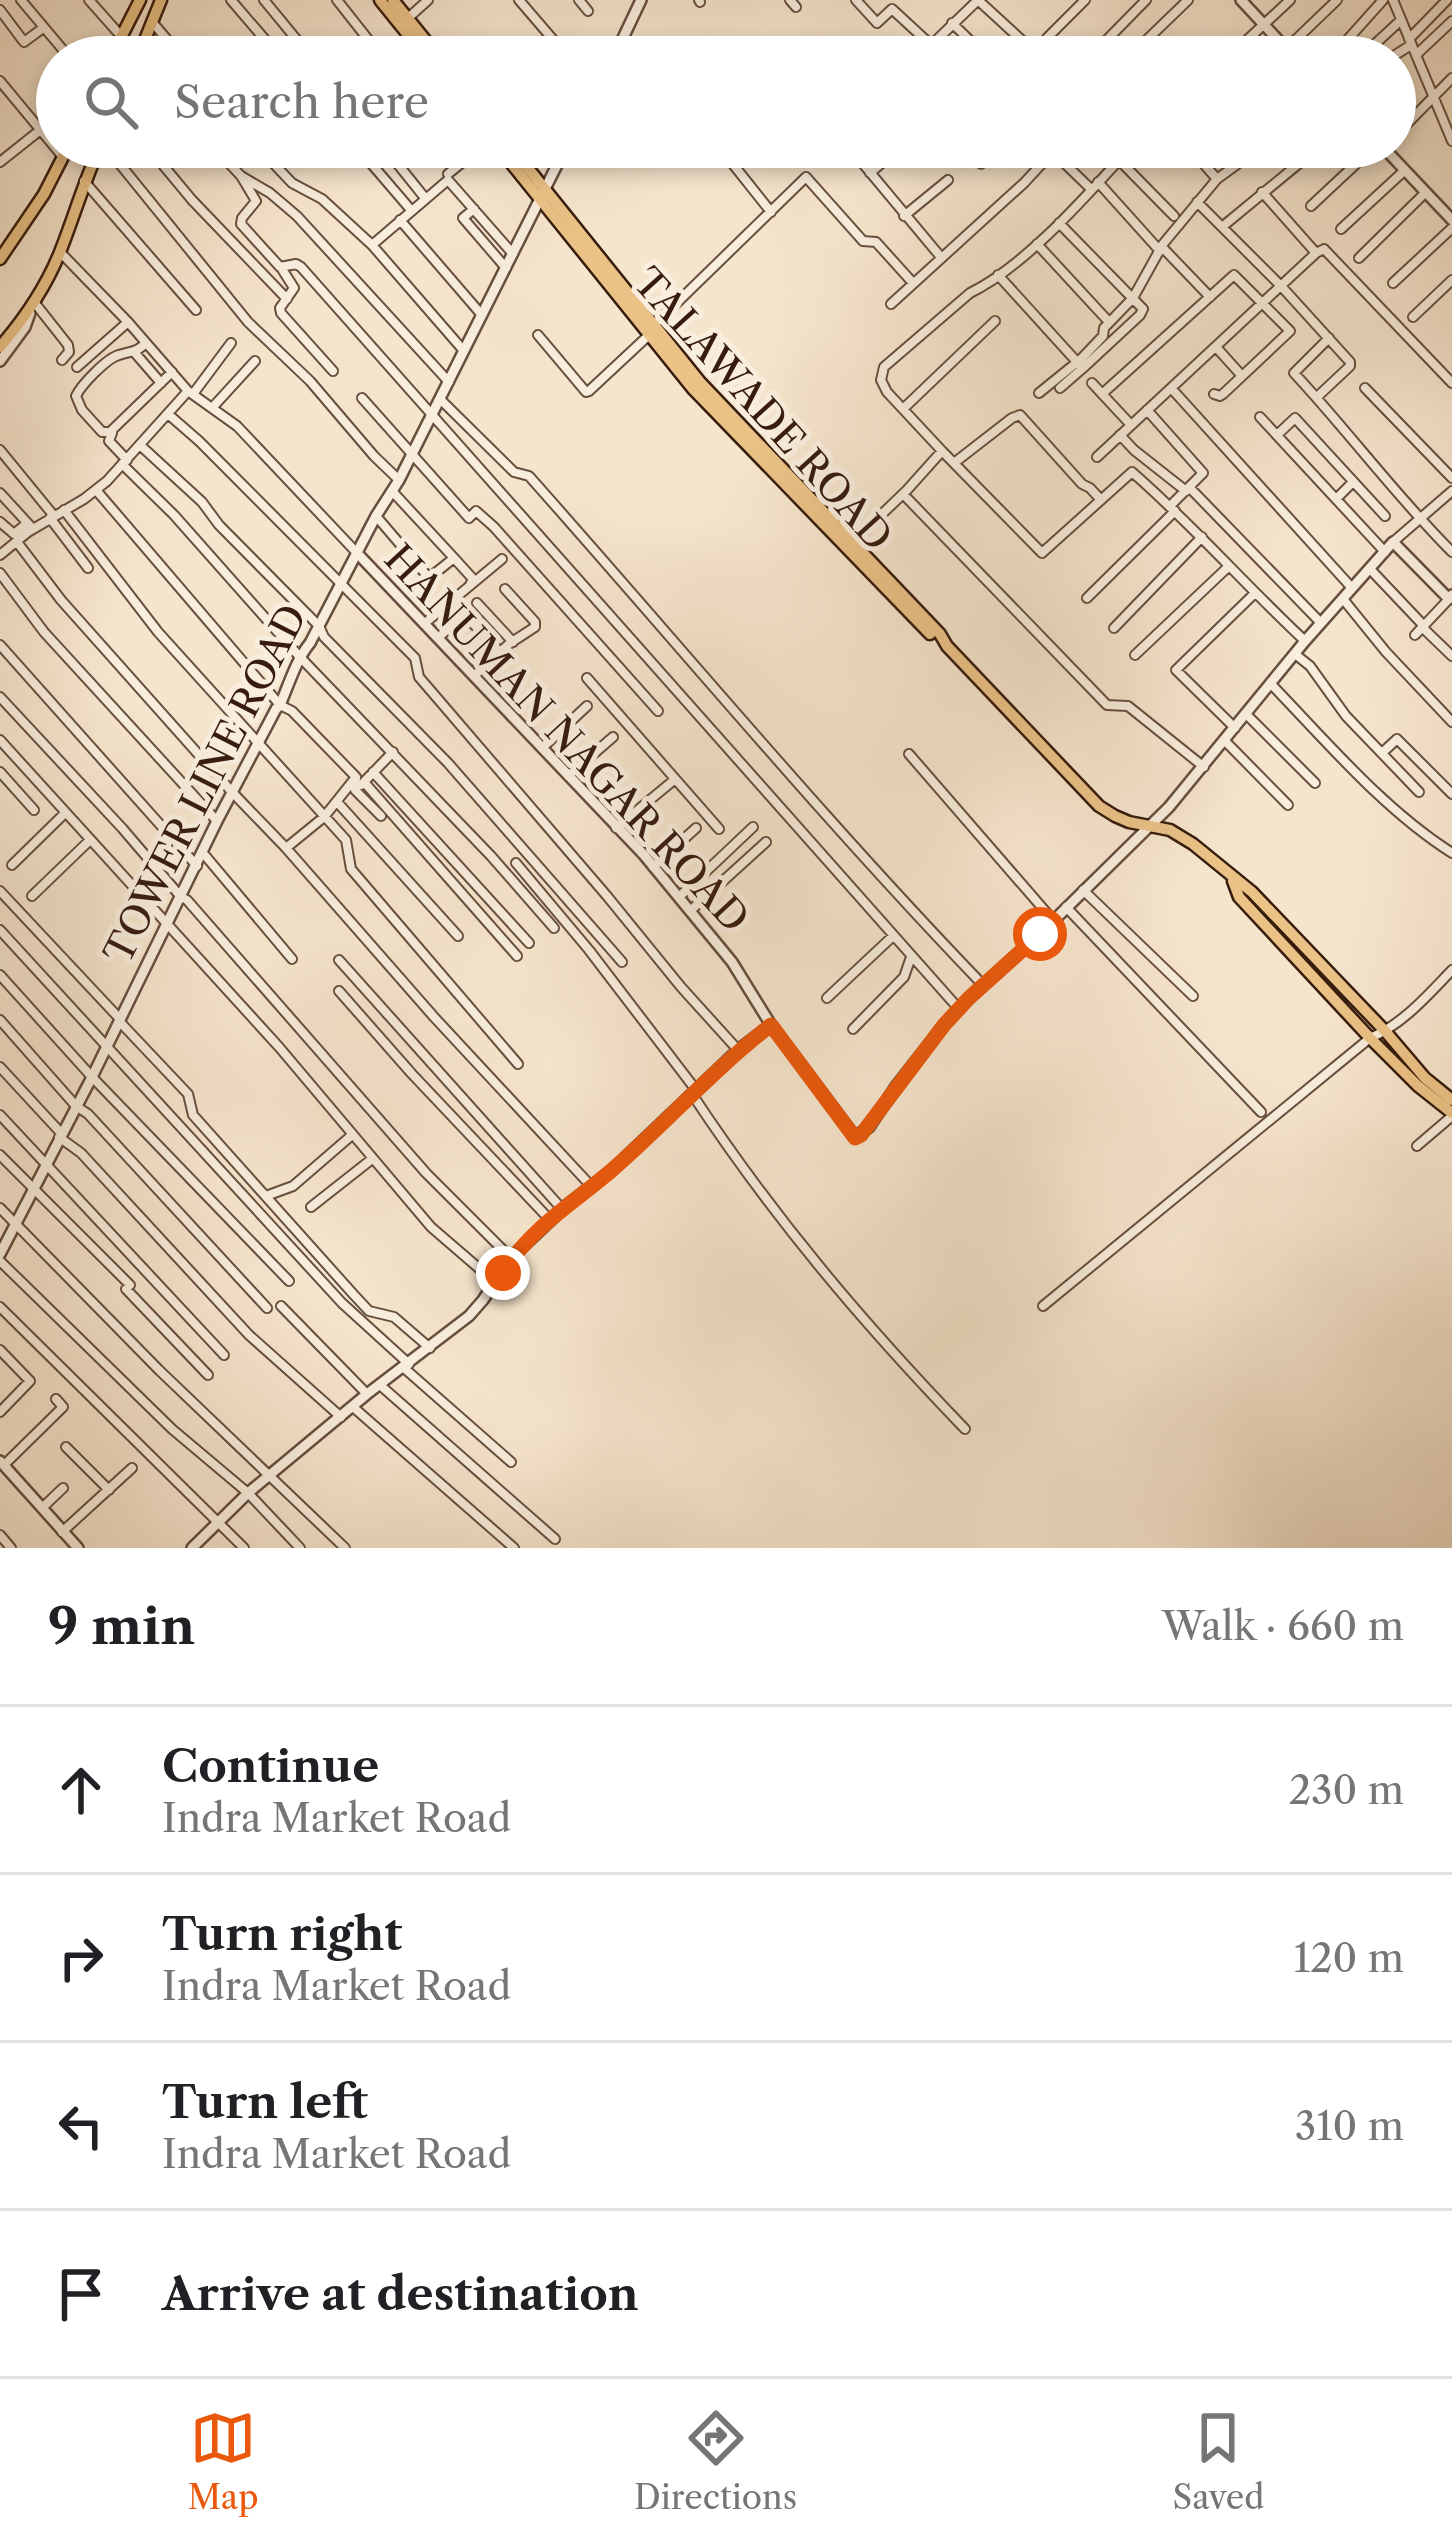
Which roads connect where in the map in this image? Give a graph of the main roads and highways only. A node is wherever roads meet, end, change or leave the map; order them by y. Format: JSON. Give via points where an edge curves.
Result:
{"nodes":[{"id":1,"x":140,"y":0,"type":"edge"},
{"id":2,"x":161,"y":0,"type":"edge"},
{"id":3,"x":380,"y":0,"type":"edge"},
{"id":4,"x":393,"y":0,"type":"edge"},
{"id":5,"x":404,"y":21,"type":"junction"},
{"id":6,"x":121,"y":36,"type":"edge"},
{"id":7,"x":147,"y":36,"type":"edge"},
{"id":8,"x":413,"y":36,"type":"edge"},
{"id":9,"x":419,"y":36,"type":"edge"},
{"id":10,"x":57,"y":168,"type":"edge"},
{"id":11,"x":91,"y":168,"type":"edge"},
{"id":12,"x":517,"y":168,"type":"edge"},
{"id":13,"x":527,"y":168,"type":"edge"},
{"id":14,"x":542,"y":195,"type":"junction"},
{"id":15,"x":0,"y":259,"type":"edge"},
{"id":16,"x":0,"y":347,"type":"edge"},
{"id":17,"x":1232,"y":879,"type":"junction"},
{"id":18,"x":1452,"y":1100,"type":"edge"},
{"id":19,"x":1452,"y":1114,"type":"edge"}],
"edges":[{"from":1,"to":6,"type":"main road"},
{"from":2,"to":7,"type":"main road"},
{"from":3,"to":5,"type":"main road"},
{"from":4,"to":5,"type":"main road"},
{"from":5,"to":8,"type":"main road"},
{"from":5,"to":9,"type":"main road"},
{"from":10,"to":15,"type":"main road"},
{"from":11,"to":16,"type":"main road","via":[[60,252]]},
{"from":12,"to":14,"type":"main road","name":"TALAWADE ROAD"},
{"from":13,"to":14,"type":"main road","name":"TALAWADE ROAD"},
{"from":14,"to":17,"type":"main road","name":"TALAWADE ROAD","via":[[701,390],[1100,806],[1170,830]]},
{"from":17,"to":18,"type":"main road","name":"TALAWADE ROAD"},
{"from":17,"to":19,"type":"main road","name":"TALAWADE ROAD","via":[[1239,897],[1370,1038]]}]}
